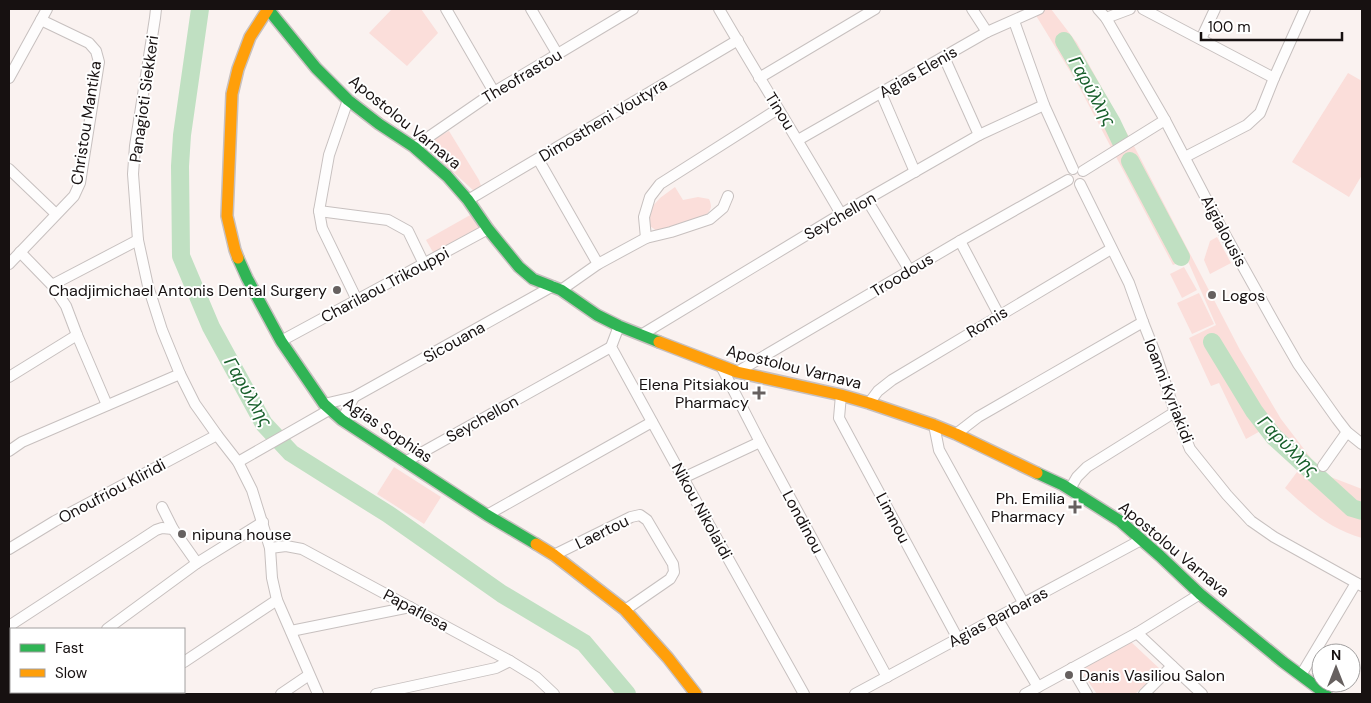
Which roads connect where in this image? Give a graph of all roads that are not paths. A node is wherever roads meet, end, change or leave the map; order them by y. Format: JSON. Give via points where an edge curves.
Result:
{"nodes":[{"id":1,"x":47,"y":9,"type":"edge"},
{"id":2,"x":156,"y":9,"type":"edge"},
{"id":3,"x":268,"y":9,"type":"edge"},
{"id":4,"x":446,"y":9,"type":"edge"},
{"id":5,"x":530,"y":9,"type":"edge"},
{"id":6,"x":719,"y":9,"type":"edge"},
{"id":7,"x":875,"y":9,"type":"edge"},
{"id":8,"x":972,"y":9,"type":"edge"},
{"id":9,"x":1039,"y":9,"type":"edge"},
{"id":10,"x":1098,"y":9,"type":"edge"},
{"id":11,"x":1130,"y":9,"type":"edge"},
{"id":12,"x":1142,"y":9,"type":"edge"},
{"id":13,"x":1215,"y":9,"type":"edge"},
{"id":14,"x":1305,"y":9,"type":"edge"},
{"id":15,"x":626,"y":10,"type":"edge"},
{"id":16,"x":1106,"y":18,"type":"junction"},
{"id":17,"x":41,"y":20,"type":"junction"},
{"id":18,"x":1014,"y":21,"type":"junction"},
{"id":19,"x":987,"y":32,"type":"junction"},
{"id":20,"x":1201,"y":39,"type":"junction"},
{"id":21,"x":738,"y":40,"type":"junction"},
{"id":22,"x":558,"y":55,"type":"junction"},
{"id":23,"x":944,"y":57,"type":"junction"},
{"id":24,"x":9,"y":78,"type":"edge"},
{"id":25,"x":759,"y":78,"type":"junction"},
{"id":26,"x":1274,"y":78,"type":"junction"},
{"id":27,"x":494,"y":92,"type":"junction"},
{"id":28,"x":881,"y":93,"type":"junction"},
{"id":29,"x":348,"y":100,"type":"junction"},
{"id":30,"x":1044,"y":105,"type":"junction"},
{"id":31,"x":778,"y":109,"type":"junction"},
{"id":32,"x":1165,"y":120,"type":"junction"},
{"id":33,"x":979,"y":135,"type":"junction"},
{"id":34,"x":798,"y":140,"type":"junction"},
{"id":35,"x":414,"y":147,"type":"junction"},
{"id":36,"x":1185,"y":157,"type":"junction"},
{"id":37,"x":538,"y":159,"type":"junction"},
{"id":38,"x":9,"y":169,"type":"edge"},
{"id":39,"x":1078,"y":170,"type":"junction"},
{"id":40,"x":916,"y":172,"type":"junction"},
{"id":41,"x":1068,"y":180,"type":"junction"},
{"id":42,"x":1080,"y":184,"type":"junction"},
{"id":43,"x":728,"y":196,"type":"dead end"},
{"id":44,"x":468,"y":200,"type":"junction"},
{"id":45,"x":867,"y":200,"type":"junction"},
{"id":46,"x":319,"y":211,"type":"junction"},
{"id":47,"x":56,"y":214,"type":"junction"},
{"id":48,"x":841,"y":214,"type":"junction"},
{"id":49,"x":488,"y":229,"type":"junction"},
{"id":50,"x":646,"y":238,"type":"junction"},
{"id":51,"x":138,"y":240,"type":"junction"},
{"id":52,"x":960,"y":241,"type":"junction"},
{"id":53,"x":1111,"y":249,"type":"junction"},
{"id":54,"x":20,"y":252,"type":"junction"},
{"id":55,"x":9,"y":264,"type":"edge"},
{"id":56,"x":424,"y":264,"type":"junction"},
{"id":57,"x":598,"y":264,"type":"junction"},
{"id":58,"x":910,"y":271,"type":"junction"},
{"id":59,"x":52,"y":285,"type":"junction"},
{"id":60,"x":557,"y":288,"type":"junction"},
{"id":61,"x":357,"y":300,"type":"junction"},
{"id":62,"x":1000,"y":315,"type":"junction"},
{"id":63,"x":1142,"y":322,"type":"junction"},
{"id":64,"x":619,"y":326,"type":"junction"},
{"id":65,"x":77,"y":335,"type":"junction"},
{"id":66,"x":641,"y":335,"type":"junction"},
{"id":67,"x":281,"y":341,"type":"junction"},
{"id":68,"x":611,"y":347,"type":"junction"},
{"id":69,"x":721,"y":366,"type":"junction"},
{"id":70,"x":737,"y":372,"type":"junction"},
{"id":71,"x":180,"y":374,"type":"junction"},
{"id":72,"x":9,"y":377,"type":"edge"},
{"id":73,"x":841,"y":395,"type":"junction"},
{"id":74,"x":354,"y":397,"type":"junction"},
{"id":75,"x":869,"y":403,"type":"junction"},
{"id":76,"x":107,"y":405,"type":"junction"},
{"id":77,"x":326,"y":407,"type":"junction"},
{"id":78,"x":1175,"y":412,"type":"junction"},
{"id":79,"x":342,"y":420,"type":"junction"},
{"id":80,"x":652,"y":422,"type":"junction"},
{"id":81,"x":934,"y":425,"type":"junction"},
{"id":82,"x":1347,"y":432,"type":"junction"},
{"id":83,"x":956,"y":434,"type":"junction"},
{"id":84,"x":217,"y":435,"type":"junction"},
{"id":85,"x":760,"y":442,"type":"junction"},
{"id":86,"x":1362,"y":444,"type":"edge"},
{"id":87,"x":9,"y":451,"type":"edge"},
{"id":88,"x":238,"y":462,"type":"junction"},
{"id":89,"x":405,"y":462,"type":"junction"},
{"id":90,"x":1323,"y":466,"type":"dead end"},
{"id":91,"x":683,"y":478,"type":"junction"},
{"id":92,"x":1070,"y":488,"type":"junction"},
{"id":93,"x":162,"y":507,"type":"dead end"},
{"id":94,"x":487,"y":515,"type":"junction"},
{"id":95,"x":263,"y":522,"type":"junction"},
{"id":96,"x":173,"y":529,"type":"junction"},
{"id":97,"x":1141,"y":540,"type":"junction"},
{"id":98,"x":9,"y":548,"type":"edge"},
{"id":99,"x":270,"y":548,"type":"junction"},
{"id":100,"x":554,"y":554,"type":"junction"},
{"id":101,"x":197,"y":564,"type":"junction"},
{"id":102,"x":1359,"y":585,"type":"edge"},
{"id":103,"x":1200,"y":594,"type":"junction"},
{"id":104,"x":278,"y":600,"type":"junction"},
{"id":105,"x":1024,"y":604,"type":"junction"},
{"id":106,"x":410,"y":607,"type":"junction"},
{"id":107,"x":625,"y":610,"type":"junction"},
{"id":108,"x":997,"y":618,"type":"junction"},
{"id":109,"x":9,"y":626,"type":"edge"},
{"id":110,"x":108,"y":628,"type":"edge"},
{"id":111,"x":291,"y":631,"type":"junction"},
{"id":112,"x":1137,"y":633,"type":"junction"},
{"id":113,"x":958,"y":639,"type":"junction"},
{"id":114,"x":185,"y":661,"type":"edge"},
{"id":115,"x":510,"y":661,"type":"junction"},
{"id":116,"x":1172,"y":666,"type":"junction"},
{"id":117,"x":1072,"y":668,"type":"junction"},
{"id":118,"x":309,"y":675,"type":"junction"},
{"id":119,"x":1301,"y":675,"type":"junction"},
{"id":120,"x":887,"y":677,"type":"junction"},
{"id":121,"x":1038,"y":687,"type":"junction"},
{"id":122,"x":281,"y":694,"type":"edge"},
{"id":123,"x":318,"y":694,"type":"edge"},
{"id":124,"x":376,"y":694,"type":"edge"},
{"id":125,"x":554,"y":694,"type":"edge"},
{"id":126,"x":696,"y":694,"type":"edge"},
{"id":127,"x":804,"y":694,"type":"edge"},
{"id":128,"x":855,"y":694,"type":"edge"},
{"id":129,"x":1025,"y":694,"type":"edge"},
{"id":130,"x":1086,"y":694,"type":"edge"},
{"id":131,"x":1144,"y":694,"type":"edge"},
{"id":132,"x":1202,"y":694,"type":"edge"},
{"id":133,"x":1326,"y":694,"type":"edge"}],
"edges":[{"from":1,"to":17,"type":"street"},
{"from":2,"to":51,"type":"street","name":"Panagioti Siekkeri","via":[[135,146],[133,174]]},
{"from":3,"to":29,"type":"main road","name":"Apostolou Varnava","via":[[316,68]]},
{"from":3,"to":67,"type":"main road","name":"Agias Sophias","via":[[250,37],[232,94],[228,216],[235,250]]},
{"from":4,"to":27,"type":"street"},
{"from":5,"to":22,"type":"street"},
{"from":6,"to":21,"type":"street","name":"Tinou"},
{"from":7,"to":25,"type":"street"},
{"from":8,"to":19,"type":"street"},
{"from":9,"to":18,"type":"street","name":"Agias Elenis"},
{"from":10,"to":16,"type":"street","name":"Aigialousis"},
{"from":11,"to":16,"type":"street"},
{"from":12,"to":20,"type":"street"},
{"from":13,"to":20,"type":"street"},
{"from":14,"to":26,"type":"street"},
{"from":15,"to":22,"type":"street","name":"Theofrastou"},
{"from":16,"to":32,"type":"street","name":"Aigialousis"},
{"from":17,"to":24,"type":"street"},
{"from":17,"to":47,"type":"street","name":"Christou Mantika","via":[[89,43],[99,62],[80,183],[74,196]]},
{"from":18,"to":19,"type":"street","name":"Agias Elenis"},
{"from":18,"to":30,"type":"street"},
{"from":19,"to":23,"type":"street","name":"Agias Elenis"},
{"from":20,"to":26,"type":"street"},
{"from":21,"to":25,"type":"street","name":"Tinou"},
{"from":21,"to":37,"type":"street","name":"Dimostheni Voutyra"},
{"from":22,"to":27,"type":"street","name":"Theofrastou"},
{"from":23,"to":28,"type":"street","name":"Agias Elenis"},
{"from":23,"to":33,"type":"street"},
{"from":25,"to":31,"type":"street","name":"Tinou"},
{"from":26,"to":36,"type":"street","via":[[1260,113],[1247,125]]},
{"from":27,"to":35,"type":"street","name":"Theofrastou"},
{"from":28,"to":34,"type":"street","name":"Agias Elenis"},
{"from":28,"to":40,"type":"street"},
{"from":29,"to":35,"type":"main road","name":"Apostolou Varnava"},
{"from":29,"to":46,"type":"street","via":[[328,154]]},
{"from":30,"to":33,"type":"street","name":"Seychellon"},
{"from":30,"to":39,"type":"street"},
{"from":31,"to":34,"type":"street","name":"Tinou"},
{"from":31,"to":50,"type":"street","via":[[660,184],[650,197],[644,217]]},
{"from":32,"to":36,"type":"street","name":"Aigialousis"},
{"from":32,"to":39,"type":"street","via":[[1108,156]]},
{"from":33,"to":40,"type":"street","name":"Seychellon"},
{"from":34,"to":48,"type":"street","name":"Tinou"},
{"from":35,"to":44,"type":"main road","name":"Apostolou Varnava"},
{"from":36,"to":82,"type":"street","name":"Aigialousis","via":[[1298,364]]},
{"from":37,"to":44,"type":"street","name":"Dimostheni Voutyra"},
{"from":37,"to":57,"type":"street"},
{"from":38,"to":47,"type":"street"},
{"from":39,"to":41,"type":"street","via":[[1069,172]]},
{"from":39,"to":42,"type":"street","via":[[1084,174]]},
{"from":40,"to":45,"type":"street","name":"Seychellon"},
{"from":41,"to":42,"type":"street","via":[[1072,184]]},
{"from":41,"to":52,"type":"street","name":"Troodous"},
{"from":42,"to":53,"type":"street","name":"Ioanni Kyriakidi"},
{"from":43,"to":50,"type":"street","name":"Sicouana","via":[[723,208],[710,219]]},
{"from":44,"to":49,"type":"main road","name":"Apostolou Varnava"},
{"from":45,"to":48,"type":"street","name":"Seychellon"},
{"from":45,"to":58,"type":"street"},
{"from":46,"to":56,"type":"street","via":[[388,220],[408,231]]},
{"from":46,"to":61,"type":"street","via":[[322,228]]},
{"from":47,"to":54,"type":"street","name":"Christou Mantika"},
{"from":48,"to":66,"type":"street","name":"Seychellon"},
{"from":49,"to":56,"type":"street","name":"Charilaou Trikouppi"},
{"from":49,"to":60,"type":"main road","name":"Apostolou Varnava","via":[[533,279]]},
{"from":50,"to":57,"type":"street","name":"Sicouana"},
{"from":51,"to":59,"type":"street"},
{"from":51,"to":71,"type":"street","name":"Panagioti Siekkeri","via":[[148,286]]},
{"from":52,"to":58,"type":"street","name":"Troodous"},
{"from":52,"to":62,"type":"street"},
{"from":53,"to":62,"type":"street","name":"Romis"},
{"from":53,"to":63,"type":"street","name":"Ioanni Kyriakidi","via":[[1129,283]]},
{"from":54,"to":55,"type":"street","name":"Christou Mantika"},
{"from":54,"to":59,"type":"street"},
{"from":56,"to":61,"type":"street","name":"Charilaou Trikouppi"},
{"from":57,"to":60,"type":"street","name":"Sicouana"},
{"from":58,"to":70,"type":"street","name":"Troodous"},
{"from":59,"to":65,"type":"street","via":[[66,306]]},
{"from":60,"to":64,"type":"main road","name":"Apostolou Varnava"},
{"from":60,"to":74,"type":"street","name":"Sicouana"},
{"from":61,"to":67,"type":"street","name":"Charilaou Trikouppi"},
{"from":62,"to":75,"type":"street","name":"Romis","via":[[892,380]]},
{"from":63,"to":78,"type":"street","name":"Ioanni Kyriakidi"},
{"from":63,"to":83,"type":"street","via":[[978,417]]},
{"from":64,"to":66,"type":"main road","name":"Apostolou Varnava"},
{"from":64,"to":68,"type":"street"},
{"from":65,"to":72,"type":"street"},
{"from":65,"to":76,"type":"street"},
{"from":66,"to":69,"type":"main road","name":"Apostolou Varnava"},
{"from":67,"to":77,"type":"main road","name":"Agias Sophias"},
{"from":68,"to":80,"type":"street","name":"Nikou Nikolaidi"},
{"from":68,"to":89,"type":"street","name":"Seychellon"},
{"from":69,"to":70,"type":"main road","name":"Apostolou Varnava"},
{"from":69,"to":85,"type":"street","name":"Londinou"},
{"from":70,"to":73,"type":"main road","name":"Apostolou Varnava"},
{"from":71,"to":76,"type":"street"},
{"from":71,"to":84,"type":"street","name":"Panagioti Siekkeri","via":[[195,404]]},
{"from":73,"to":75,"type":"main road","name":"Apostolou Varnava"},
{"from":73,"to":113,"type":"street","name":"Limnou","via":[[840,418]]},
{"from":74,"to":77,"type":"street","name":"Sicouana"},
{"from":74,"to":79,"type":"street"},
{"from":75,"to":81,"type":"main road","name":"Apostolou Varnava"},
{"from":76,"to":87,"type":"street","via":[[22,442]]},
{"from":77,"to":79,"type":"main road","name":"Agias Sophias"},
{"from":77,"to":88,"type":"street","name":"Sicouana","via":[[302,426]]},
{"from":78,"to":92,"type":"street","via":[[1087,467]]},
{"from":78,"to":102,"type":"street","name":"Ioanni Kyriakidi","via":[[1190,449],[1251,521]]},
{"from":79,"to":89,"type":"main road","name":"Agias Sophias"},
{"from":80,"to":91,"type":"street","name":"Nikou Nikolaidi"},
{"from":80,"to":94,"type":"street"},
{"from":81,"to":83,"type":"main road","name":"Apostolou Varnava"},
{"from":81,"to":105,"type":"street","via":[[939,450]]},
{"from":82,"to":86,"type":"street","name":"Aigialousis"},
{"from":82,"to":90,"type":"street"},
{"from":83,"to":92,"type":"main road","name":"Apostolou Varnava"},
{"from":84,"to":88,"type":"street","name":"Panagioti Siekkeri"},
{"from":84,"to":98,"type":"street","name":"Onoufriou Kliridi"},
{"from":85,"to":91,"type":"street"},
{"from":85,"to":120,"type":"street","name":"Londinou"},
{"from":88,"to":95,"type":"street","name":"Panagioti Siekkeri"},
{"from":89,"to":94,"type":"main road","name":"Agias Sophias"},
{"from":91,"to":127,"type":"street","name":"Nikou Nikolaidi"},
{"from":92,"to":97,"type":"main road","name":"Apostolou Varnava","via":[[1120,521]]},
{"from":93,"to":96,"type":"street"},
{"from":94,"to":100,"type":"main road","name":"Agias Sophias"},
{"from":95,"to":99,"type":"street","name":"Panagioti Siekkeri"},
{"from":95,"to":101,"type":"street"},
{"from":96,"to":101,"type":"street"},
{"from":96,"to":109,"type":"street","via":[[156,530]]},
{"from":97,"to":103,"type":"main road","name":"Apostolou Varnava"},
{"from":97,"to":105,"type":"street","name":"Agias Barbaras"},
{"from":99,"to":104,"type":"street","name":"Panagioti Siekkeri","via":[[272,578]]},
{"from":99,"to":106,"type":"street","name":"Papaflesa","via":[[302,549]]},
{"from":100,"to":107,"type":"main road","name":"Agias Sophias"},
{"from":100,"to":107,"type":"street","name":"Laertou","via":[[631,516],[640,515],[647,520],[673,564],[674,572],[670,579]]},
{"from":101,"to":110,"type":"street"},
{"from":102,"to":119,"type":"street"},
{"from":103,"to":112,"type":"street"},
{"from":103,"to":119,"type":"main road","name":"Apostolou Varnava"},
{"from":104,"to":111,"type":"street","name":"Panagioti Siekkeri"},
{"from":104,"to":114,"type":"street"},
{"from":105,"to":108,"type":"street","name":"Agias Barbaras"},
{"from":106,"to":111,"type":"street"},
{"from":106,"to":115,"type":"street","name":"Papaflesa"},
{"from":107,"to":126,"type":"main road","name":"Agias Sophias"},
{"from":108,"to":113,"type":"street","name":"Agias Barbaras"},
{"from":108,"to":121,"type":"street"},
{"from":111,"to":118,"type":"street","name":"Panagioti Siekkeri"},
{"from":112,"to":116,"type":"street"},
{"from":112,"to":117,"type":"street"},
{"from":113,"to":120,"type":"street","name":"Agias Barbaras"},
{"from":115,"to":124,"type":"street","via":[[496,668]]},
{"from":115,"to":125,"type":"street","name":"Papaflesa","via":[[536,677]]},
{"from":116,"to":131,"type":"street"},
{"from":116,"to":132,"type":"street"},
{"from":117,"to":121,"type":"street"},
{"from":117,"to":130,"type":"street"},
{"from":118,"to":122,"type":"street"},
{"from":118,"to":123,"type":"street","name":"Panagioti Siekkeri"},
{"from":119,"to":133,"type":"main road","name":"Apostolou Varnava"},
{"from":120,"to":128,"type":"street","name":"Agias Barbaras"},
{"from":121,"to":129,"type":"street"}]}
